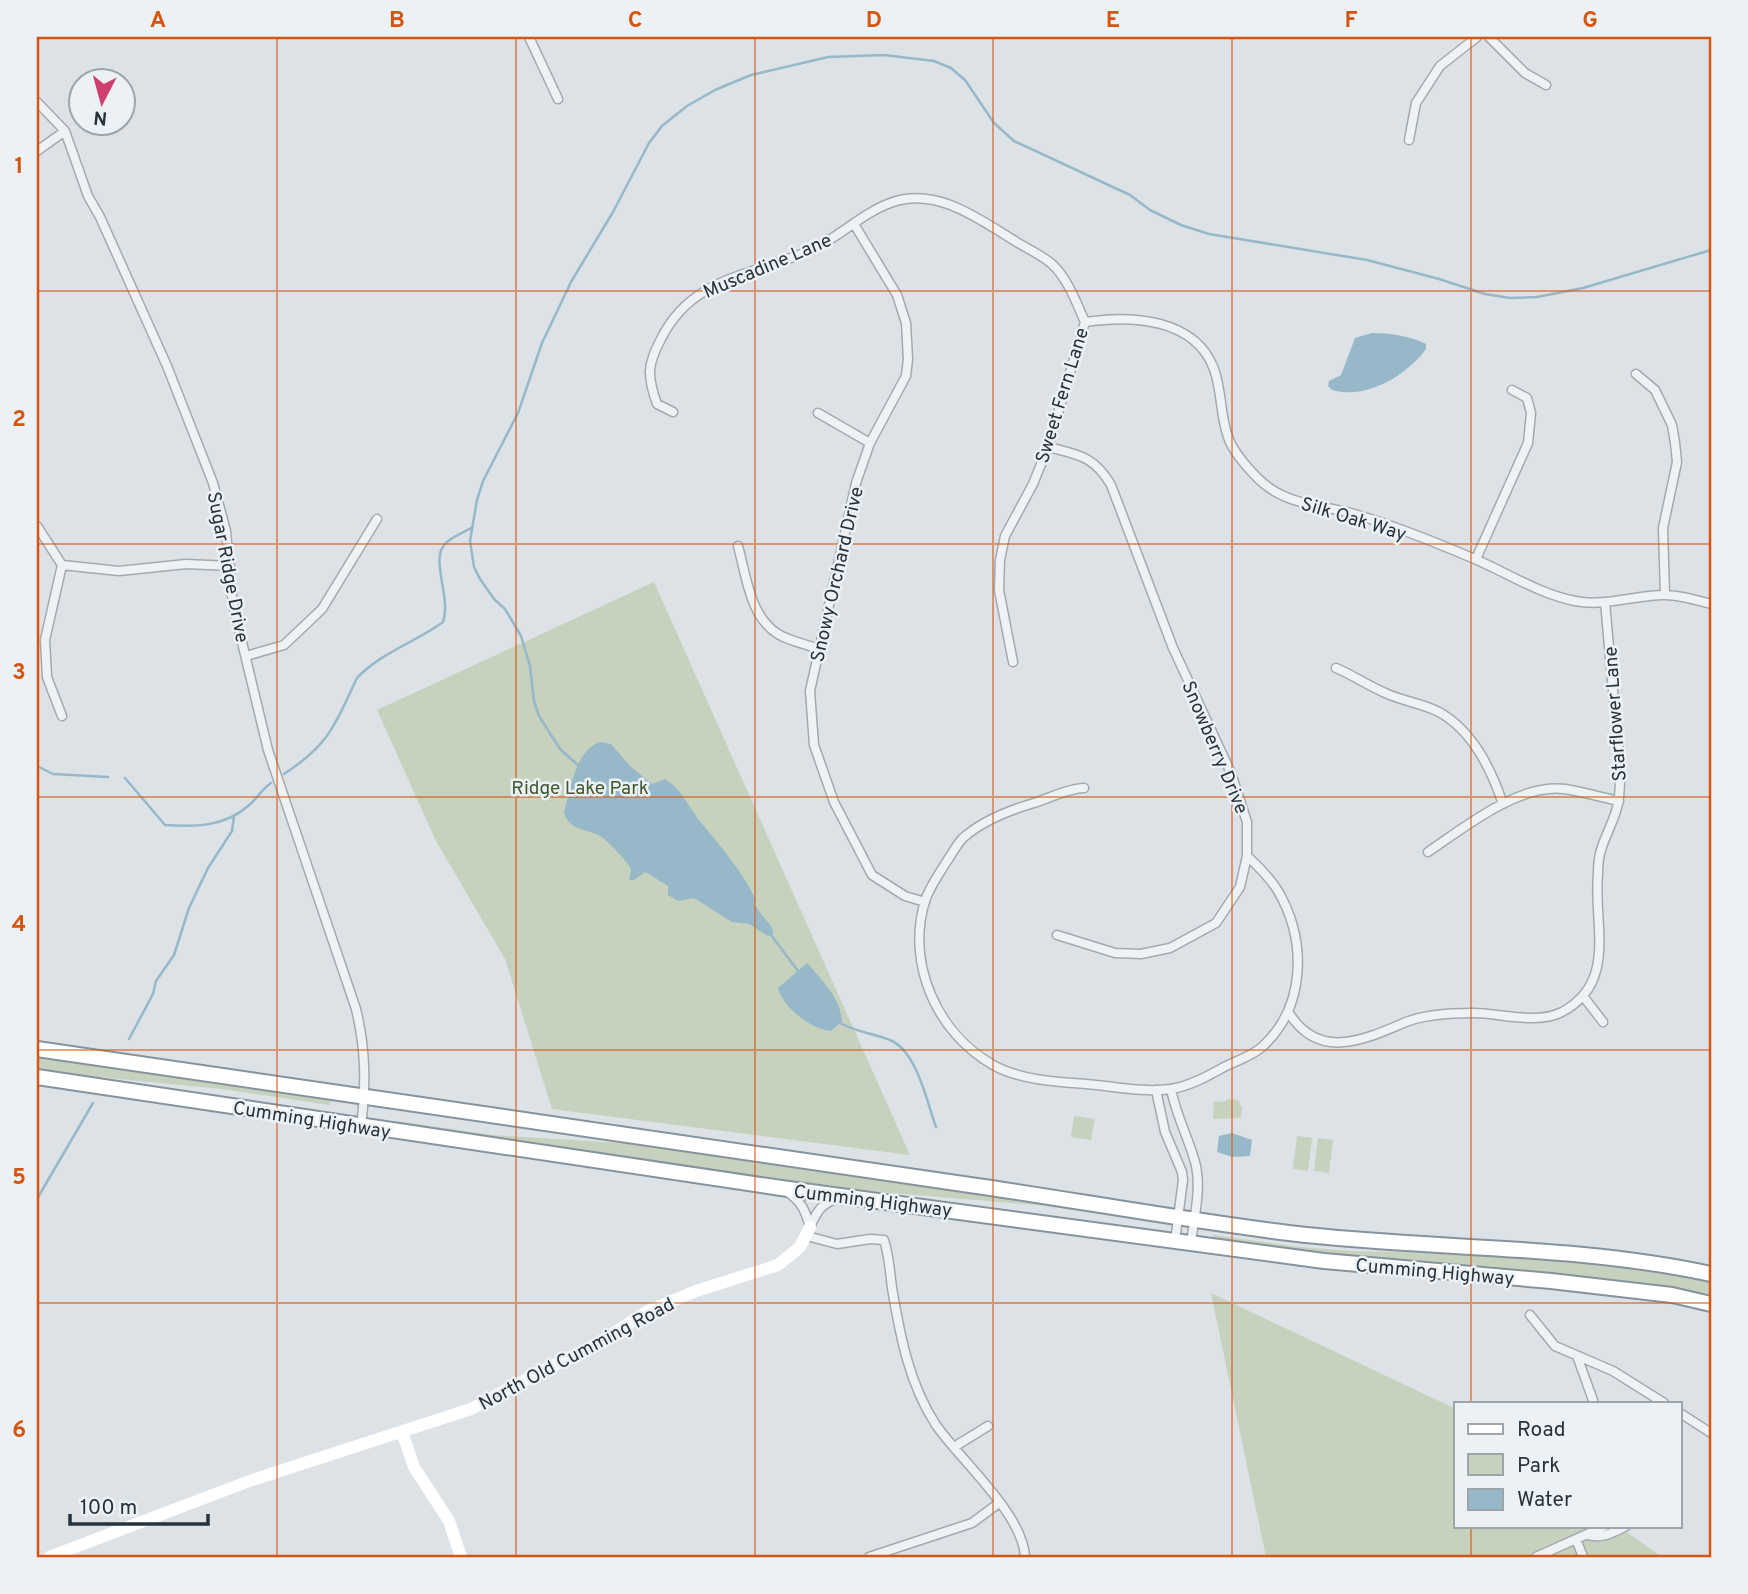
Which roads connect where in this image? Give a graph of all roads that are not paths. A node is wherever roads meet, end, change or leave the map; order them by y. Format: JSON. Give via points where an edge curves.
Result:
{"nodes":[{"id":1,"x":529,"y":37,"type":"edge"},
{"id":2,"x":1477,"y":37,"type":"edge"},
{"id":3,"x":1489,"y":37,"type":"edge"},
{"id":4,"x":1546,"y":85,"type":"dead end"},
{"id":5,"x":558,"y":99,"type":"dead end"},
{"id":6,"x":37,"y":103,"type":"edge"},
{"id":7,"x":65,"y":131,"type":"junction"},
{"id":8,"x":1409,"y":140,"type":"dead end"},
{"id":9,"x":37,"y":151,"type":"edge"},
{"id":10,"x":854,"y":224,"type":"junction"},
{"id":11,"x":1085,"y":322,"type":"junction"},
{"id":12,"x":1636,"y":374,"type":"dead end"},
{"id":13,"x":1512,"y":390,"type":"dead end"},
{"id":14,"x":673,"y":412,"type":"dead end"},
{"id":15,"x":818,"y":413,"type":"dead end"},
{"id":16,"x":870,"y":443,"type":"junction"},
{"id":17,"x":1048,"y":447,"type":"junction"},
{"id":18,"x":377,"y":519,"type":"dead end"},
{"id":19,"x":37,"y":526,"type":"edge"},
{"id":20,"x":738,"y":546,"type":"dead end"},
{"id":21,"x":1476,"y":559,"type":"junction"},
{"id":22,"x":62,"y":565,"type":"junction"},
{"id":23,"x":230,"y":566,"type":"junction"},
{"id":24,"x":1665,"y":595,"type":"junction"},
{"id":25,"x":1605,"y":602,"type":"junction"},
{"id":26,"x":1711,"y":604,"type":"edge"},
{"id":27,"x":819,"y":649,"type":"junction"},
{"id":28,"x":246,"y":656,"type":"junction"},
{"id":29,"x":1013,"y":662,"type":"dead end"},
{"id":30,"x":1336,"y":668,"type":"dead end"},
{"id":31,"x":62,"y":716,"type":"dead end"},
{"id":32,"x":1084,"y":788,"type":"dead end"},
{"id":33,"x":1619,"y":801,"type":"junction"},
{"id":34,"x":1503,"y":804,"type":"junction"},
{"id":35,"x":1428,"y":852,"type":"dead end"},
{"id":36,"x":1247,"y":856,"type":"junction"},
{"id":37,"x":925,"y":902,"type":"junction"},
{"id":38,"x":1057,"y":935,"type":"dead end"},
{"id":39,"x":1583,"y":996,"type":"junction"},
{"id":40,"x":1289,"y":1013,"type":"junction"},
{"id":41,"x":1603,"y":1021,"type":"dead end"},
{"id":42,"x":37,"y":1049,"type":"edge"},
{"id":43,"x":37,"y":1077,"type":"edge"},
{"id":44,"x":1171,"y":1089,"type":"junction"},
{"id":45,"x":1156,"y":1090,"type":"junction"},
{"id":46,"x":364,"y":1099,"type":"junction"},
{"id":47,"x":361,"y":1127,"type":"junction"},
{"id":48,"x":1192,"y":1153,"type":"junction"},
{"id":49,"x":1175,"y":1158,"type":"junction"},
{"id":50,"x":781,"y":1188,"type":"junction"},
{"id":51,"x":843,"y":1196,"type":"junction"},
{"id":52,"x":1178,"y":1216,"type":"junction"},
{"id":53,"x":1194,"y":1219,"type":"junction"},
{"id":54,"x":808,"y":1232,"type":"junction"},
{"id":55,"x":1175,"y":1241,"type":"junction"},
{"id":56,"x":1191,"y":1243,"type":"junction"},
{"id":57,"x":1711,"y":1274,"type":"edge"},
{"id":58,"x":1711,"y":1304,"type":"edge"},
{"id":59,"x":1530,"y":1315,"type":"dead end"},
{"id":60,"x":1577,"y":1356,"type":"junction"},
{"id":61,"x":1594,"y":1402,"type":"edge"},
{"id":62,"x":1662,"y":1402,"type":"edge"},
{"id":63,"x":1682,"y":1414,"type":"edge"},
{"id":64,"x":988,"y":1426,"type":"dead end"},
{"id":65,"x":402,"y":1432,"type":"junction"},
{"id":66,"x":1711,"y":1433,"type":"edge"},
{"id":67,"x":954,"y":1447,"type":"junction"},
{"id":68,"x":999,"y":1503,"type":"junction"},
{"id":69,"x":1601,"y":1528,"type":"edge"},
{"id":70,"x":1606,"y":1528,"type":"edge"},
{"id":71,"x":1622,"y":1528,"type":"edge"},
{"id":72,"x":1587,"y":1535,"type":"junction"},
{"id":73,"x":1608,"y":1535,"type":"junction"},
{"id":74,"x":1576,"y":1539,"type":"junction"},
{"id":75,"x":49,"y":1557,"type":"edge"},
{"id":76,"x":461,"y":1557,"type":"edge"},
{"id":77,"x":869,"y":1557,"type":"edge"},
{"id":78,"x":1026,"y":1557,"type":"edge"},
{"id":79,"x":1536,"y":1557,"type":"edge"},
{"id":80,"x":1583,"y":1557,"type":"edge"}],
"edges":[{"from":1,"to":5,"type":"street"},
{"from":2,"to":8,"type":"street","via":[[1440,66],[1416,103]]},
{"from":3,"to":4,"type":"street","via":[[1525,73]]},
{"from":6,"to":7,"type":"street"},
{"from":7,"to":9,"type":"street"},
{"from":7,"to":23,"type":"street","name":"Sugar Ridge Drive","via":[[88,196],[167,366],[213,483]]},
{"from":10,"to":11,"type":"street","name":"Sweet Fern Lane","via":[[894,201],[922,197],[949,204],[1054,265]]},
{"from":10,"to":14,"type":"street","name":"Muscadine Lane","via":[[812,249],[705,289],[685,304],[669,321],[650,359],[649,382],[657,404]]},
{"from":10,"to":16,"type":"street","name":"Snowy Orchard Drive","via":[[897,295],[908,343],[905,376]]},
{"from":11,"to":17,"type":"street","name":"Sweet Fern Lane"},
{"from":11,"to":21,"type":"street","name":"Silk Oak Way","via":[[1130,318],[1157,322],[1201,348],[1213,367],[1228,439],[1255,476],[1273,491],[1371,518]]},
{"from":12,"to":24,"type":"street","via":[[1655,390],[1672,425],[1675,443],[1677,462],[1663,528]]},
{"from":13,"to":21,"type":"street","via":[[1527,398],[1531,413],[1528,443]]},
{"from":15,"to":16,"type":"street"},
{"from":16,"to":27,"type":"street","name":"Snowy Orchard Drive","via":[[856,483]]},
{"from":17,"to":29,"type":"street","name":"Sweet Fern Lane","via":[[1005,536],[1000,560],[999,590]]},
{"from":17,"to":36,"type":"street","name":"Snowberry Drive","via":[[1082,456],[1102,470],[1111,485],[1173,648],[1231,774],[1247,822]]},
{"from":18,"to":28,"type":"street","via":[[323,609],[284,645]]},
{"from":19,"to":22,"type":"street"},
{"from":20,"to":27,"type":"street","via":[[752,601],[764,622],[778,634]]},
{"from":21,"to":25,"type":"street","name":"Silk Oak Way","via":[[1575,601]]},
{"from":22,"to":23,"type":"street","via":[[119,571],[186,564]]},
{"from":22,"to":31,"type":"street","via":[[46,640],[47,677]]},
{"from":23,"to":28,"type":"street","name":"Sugar Ridge Drive","via":[[233,605]]},
{"from":24,"to":25,"type":"street","name":"Silk Oak Way"},
{"from":24,"to":26,"type":"street","name":"Silk Oak Way"},
{"from":25,"to":33,"type":"street","name":"Starflower Lane","via":[[1620,763]]},
{"from":27,"to":37,"type":"street","name":"Snowy Orchard Drive","via":[[810,691],[814,745],[834,802],[872,875],[905,896]]},
{"from":28,"to":46,"type":"street","name":"Sugar Ridge Drive","via":[[268,750],[356,1009],[365,1059]]},
{"from":30,"to":34,"type":"street","via":[[1386,694],[1441,713],[1463,731],[1492,771]]},
{"from":32,"to":37,"type":"street","via":[[982,824],[962,839]]},
{"from":33,"to":34,"type":"street","via":[[1563,789],[1538,791]]},
{"from":33,"to":39,"type":"street","name":"Starflower Lane","via":[[1601,849],[1597,875],[1600,954],[1595,978]]},
{"from":34,"to":35,"type":"street"},
{"from":36,"to":38,"type":"street","name":"Snowberry Drive","via":[[1240,887],[1216,923],[1170,948],[1115,953]]},
{"from":36,"to":40,"type":"street","via":[[1278,892],[1292,925],[1298,960]]},
{"from":37,"to":45,"type":"street","via":[[920,928],[923,975],[936,1007],[965,1044],[1009,1074]]},
{"from":39,"to":40,"type":"street","via":[[1549,1018],[1473,1013],[1418,1017],[1357,1042],[1335,1044],[1298,1027]]},
{"from":39,"to":41,"type":"street"},
{"from":40,"to":44,"type":"street","via":[[1261,1048],[1202,1079]]},
{"from":42,"to":46,"type":"highway","name":"Cumming Highway"},
{"from":43,"to":47,"type":"highway","name":"Cumming Highway"},
{"from":44,"to":45,"type":"street"},
{"from":44,"to":48,"type":"street"},
{"from":45,"to":49,"type":"street"},
{"from":46,"to":47,"type":"street","name":"Sugar Ridge Drive"},
{"from":46,"to":52,"type":"highway","name":"Cumming Highway"},
{"from":47,"to":50,"type":"highway","name":"Cumming Highway"},
{"from":48,"to":49,"type":"street"},
{"from":48,"to":53,"type":"street","via":[[1197,1187]]},
{"from":49,"to":52,"type":"street","via":[[1183,1180]]},
{"from":50,"to":51,"type":"highway","name":"Cumming Highway"},
{"from":50,"to":54,"type":"street","via":[[804,1208]]},
{"from":51,"to":54,"type":"street","name":"North Old Cumming Road","via":[[825,1202]]},
{"from":51,"to":55,"type":"highway","name":"Cumming Highway"},
{"from":52,"to":53,"type":"highway","name":"Cumming Highway"},
{"from":52,"to":55,"type":"street"},
{"from":53,"to":56,"type":"street"},
{"from":53,"to":57,"type":"highway","name":"Cumming Highway","via":[[1290,1233],[1592,1257]]},
{"from":54,"to":65,"type":"street","name":"North Old Cumming Road","via":[[793,1254],[769,1269],[648,1311],[595,1345],[471,1409]]},
{"from":54,"to":67,"type":"street","via":[[837,1244],[884,1240],[907,1364],[936,1424]]},
{"from":55,"to":56,"type":"highway","name":"Cumming Highway"},
{"from":56,"to":58,"type":"highway","name":"Cumming Highway","via":[[1324,1261],[1672,1295]]},
{"from":59,"to":60,"type":"street","via":[[1555,1346]]},
{"from":60,"to":61,"type":"street"},
{"from":60,"to":62,"type":"street","via":[[1613,1371]]},
{"from":63,"to":66,"type":"street"},
{"from":64,"to":67,"type":"street"},
{"from":65,"to":75,"type":"street","name":"North Old Cumming Road","via":[[252,1480]]},
{"from":65,"to":76,"type":"street","via":[[414,1467],[449,1521]]},
{"from":67,"to":68,"type":"street"},
{"from":68,"to":77,"type":"street","via":[[972,1523]]},
{"from":68,"to":78,"type":"street","via":[[1018,1531]]},
{"from":69,"to":72,"type":"street"},
{"from":70,"to":73,"type":"street"},
{"from":71,"to":73,"type":"street"},
{"from":72,"to":73,"type":"street"},
{"from":72,"to":74,"type":"street"},
{"from":74,"to":79,"type":"street"},
{"from":74,"to":80,"type":"street"}]}
